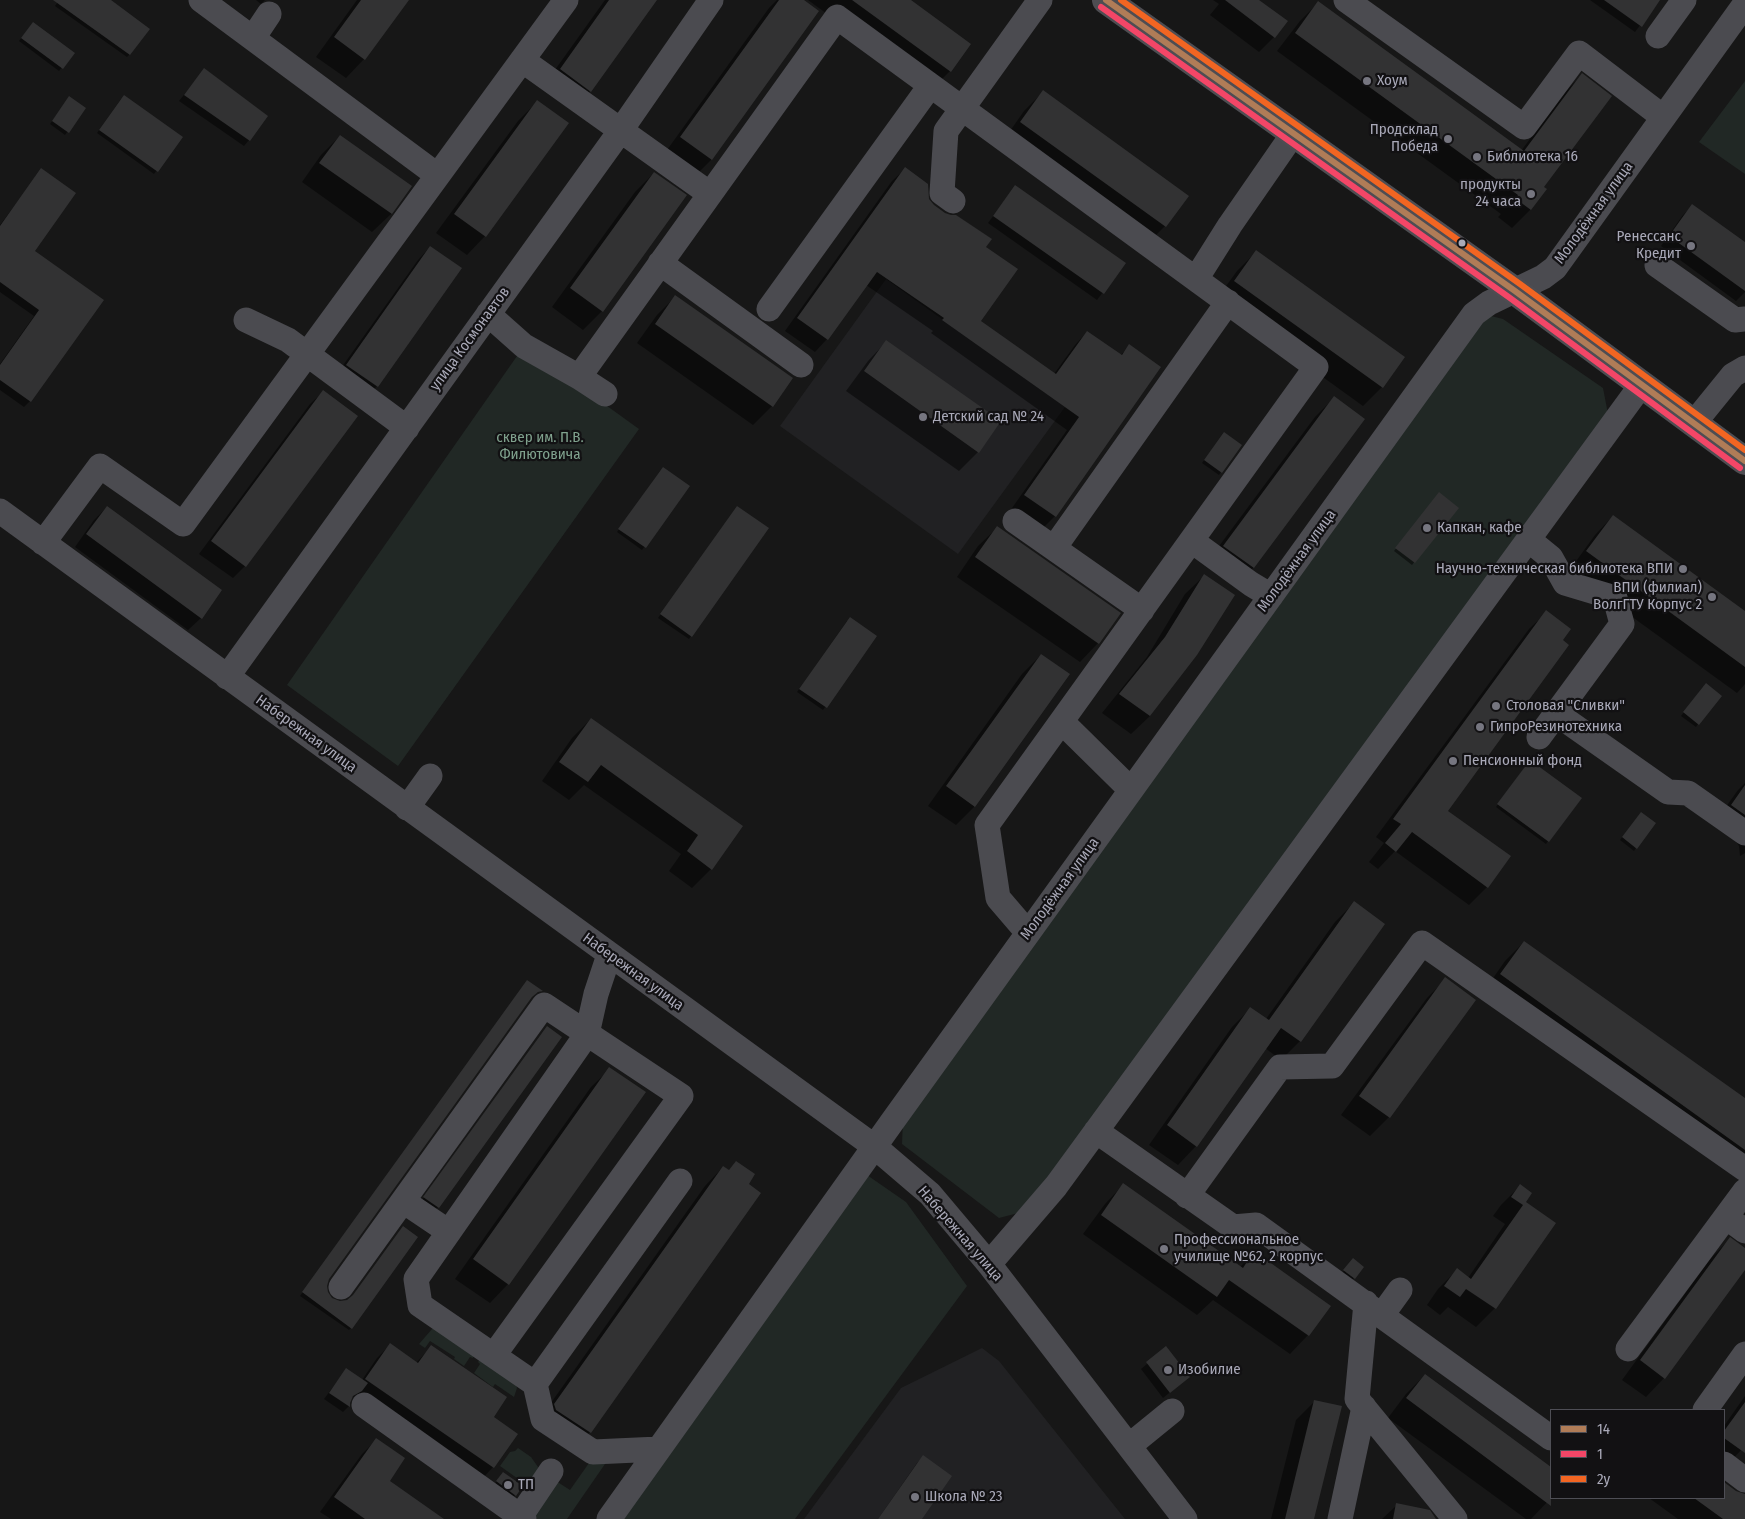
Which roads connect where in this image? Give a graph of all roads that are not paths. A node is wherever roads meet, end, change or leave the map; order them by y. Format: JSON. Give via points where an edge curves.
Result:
{"nodes":[{"id":1,"x":201,"y":0,"type":"edge"},
{"id":2,"x":566,"y":0,"type":"edge"},
{"id":3,"x":711,"y":0,"type":"edge"},
{"id":4,"x":1040,"y":0,"type":"edge"},
{"id":5,"x":1106,"y":0,"type":"edge"},
{"id":6,"x":1346,"y":0,"type":"edge"},
{"id":7,"x":1684,"y":0,"type":"edge"},
{"id":8,"x":1745,"y":4,"type":"edge"},
{"id":9,"x":269,"y":14,"type":"dead end"},
{"id":10,"x":1658,"y":36,"type":"dead end"},
{"id":11,"x":253,"y":38,"type":"junction"},
{"id":12,"x":522,"y":60,"type":"junction"},
{"id":13,"x":930,"y":86,"type":"junction"},
{"id":14,"x":962,"y":109,"type":"junction"},
{"id":15,"x":1663,"y":117,"type":"junction"},
{"id":16,"x":621,"y":130,"type":"junction"},
{"id":17,"x":1293,"y":134,"type":"junction"},
{"id":18,"x":438,"y":175,"type":"junction"},
{"id":19,"x":710,"y":194,"type":"junction"},
{"id":20,"x":953,"y":201,"type":"dead end"},
{"id":21,"x":660,"y":263,"type":"junction"},
{"id":22,"x":1657,"y":265,"type":"dead end"},
{"id":23,"x":1196,"y":279,"type":"junction"},
{"id":24,"x":1515,"y":291,"type":"junction"},
{"id":25,"x":1228,"y":302,"type":"junction"},
{"id":26,"x":769,"y":309,"type":"dead end"},
{"id":27,"x":488,"y":314,"type":"junction"},
{"id":28,"x":1745,"y":319,"type":"edge"},
{"id":29,"x":246,"y":320,"type":"dead end"},
{"id":30,"x":308,"y":353,"type":"junction"},
{"id":31,"x":801,"y":365,"type":"dead end"},
{"id":32,"x":1745,"y":368,"type":"edge"},
{"id":33,"x":579,"y":377,"type":"junction"},
{"id":34,"x":1642,"y":384,"type":"junction"},
{"id":35,"x":605,"y":394,"type":"dead end"},
{"id":36,"x":1694,"y":423,"type":"junction"},
{"id":37,"x":407,"y":428,"type":"junction"},
{"id":38,"x":1745,"y":461,"type":"edge"},
{"id":39,"x":0,"y":511,"type":"edge"},
{"id":40,"x":1015,"y":521,"type":"dead end"},
{"id":41,"x":1529,"y":540,"type":"junction"},
{"id":42,"x":1192,"y":541,"type":"junction"},
{"id":43,"x":43,"y":542,"type":"junction"},
{"id":44,"x":1054,"y":548,"type":"junction"},
{"id":45,"x":1271,"y":596,"type":"junction"},
{"id":46,"x":1142,"y":610,"type":"junction"},
{"id":47,"x":227,"y":677,"type":"junction"},
{"id":48,"x":1557,"y":714,"type":"junction"},
{"id":49,"x":1062,"y":722,"type":"junction"},
{"id":50,"x":1539,"y":736,"type":"dead end"},
{"id":51,"x":430,"y":776,"type":"dead end"},
{"id":52,"x":1131,"y":790,"type":"junction"},
{"id":53,"x":408,"y":808,"type":"junction"},
{"id":54,"x":1745,"y":833,"type":"edge"},
{"id":55,"x":1028,"y":933,"type":"junction"},
{"id":56,"x":609,"y":955,"type":"junction"},
{"id":57,"x":587,"y":1034,"type":"junction"},
{"id":58,"x":1096,"y":1131,"type":"junction"},
{"id":59,"x":874,"y":1147,"type":"junction"},
{"id":60,"x":1745,"y":1169,"type":"edge"},
{"id":61,"x":680,"y":1181,"type":"dead end"},
{"id":62,"x":1745,"y":1191,"type":"edge"},
{"id":63,"x":1187,"y":1196,"type":"junction"},
{"id":64,"x":403,"y":1201,"type":"junction"},
{"id":65,"x":1735,"y":1224,"type":"edge"},
{"id":66,"x":449,"y":1232,"type":"junction"},
{"id":67,"x":989,"y":1264,"type":"junction"},
{"id":68,"x":341,"y":1287,"type":"dead end"},
{"id":69,"x":1400,"y":1290,"type":"dead end"},
{"id":70,"x":1374,"y":1309,"type":"junction"},
{"id":71,"x":1628,"y":1348,"type":"dead end"},
{"id":72,"x":1745,"y":1354,"type":"edge"},
{"id":73,"x":494,"y":1356,"type":"junction"},
{"id":74,"x":535,"y":1384,"type":"junction"},
{"id":75,"x":364,"y":1405,"type":"dead end"},
{"id":76,"x":1364,"y":1407,"type":"junction"},
{"id":77,"x":1706,"y":1409,"type":"edge"},
{"id":78,"x":1172,"y":1411,"type":"dead end"},
{"id":79,"x":1550,"y":1437,"type":"edge"},
{"id":80,"x":1128,"y":1446,"type":"junction"},
{"id":81,"x":659,"y":1449,"type":"junction"},
{"id":82,"x":1725,"y":1465,"type":"edge"},
{"id":83,"x":551,"y":1471,"type":"dead end"},
{"id":84,"x":1745,"y":1480,"type":"edge"},
{"id":85,"x":1451,"y":1517,"type":"edge"},
{"id":86,"x":522,"y":1518,"type":"edge"},
{"id":87,"x":609,"y":1519,"type":"edge"},
{"id":88,"x":1185,"y":1519,"type":"edge"},
{"id":89,"x":1340,"y":1519,"type":"edge"}],
"edges":[{"from":1,"to":11,"type":"street"},
{"from":2,"to":12,"type":"street"},
{"from":3,"to":16,"type":"street","name":"улица Космонавтов"},
{"from":4,"to":14,"type":"street"},
{"from":5,"to":17,"type":"main road"},
{"from":6,"to":15,"type":"street","via":[[1524,127],[1571,48]]},
{"from":7,"to":10,"type":"street"},
{"from":8,"to":15,"type":"street","name":"Молодёжная улица"},
{"from":9,"to":11,"type":"street"},
{"from":11,"to":18,"type":"street"},
{"from":12,"to":16,"type":"street"},
{"from":12,"to":18,"type":"street"},
{"from":13,"to":14,"type":"street"},
{"from":13,"to":19,"type":"street","via":[[837,17]]},
{"from":13,"to":26,"type":"street"},
{"from":14,"to":20,"type":"street","via":[[946,131],[942,193]]},
{"from":14,"to":23,"type":"street"},
{"from":15,"to":24,"type":"street","name":"Молодёжная улица","via":[[1555,268]]},
{"from":16,"to":19,"type":"street"},
{"from":16,"to":27,"type":"street","name":"улица Космонавтов"},
{"from":17,"to":23,"type":"street"},
{"from":17,"to":24,"type":"main road"},
{"from":18,"to":30,"type":"street"},
{"from":19,"to":21,"type":"street"},
{"from":21,"to":31,"type":"street"},
{"from":21,"to":33,"type":"street"},
{"from":22,"to":28,"type":"street","via":[[1735,320]]},
{"from":23,"to":25,"type":"street"},
{"from":24,"to":34,"type":"main road"},
{"from":24,"to":45,"type":"street","name":"Молодёжная улица","via":[[1474,314]]},
{"from":25,"to":42,"type":"street","via":[[1316,366]]},
{"from":25,"to":44,"type":"street"},
{"from":27,"to":33,"type":"street","via":[[524,346]]},
{"from":27,"to":37,"type":"street","name":"улица Космонавтов"},
{"from":29,"to":30,"type":"street"},
{"from":30,"to":37,"type":"street"},
{"from":30,"to":43,"type":"street","via":[[183,524],[100,466]]},
{"from":32,"to":36,"type":"street","via":[[1733,375]]},
{"from":33,"to":35,"type":"street"},
{"from":34,"to":36,"type":"main road"},
{"from":34,"to":41,"type":"street"},
{"from":36,"to":38,"type":"main road"},
{"from":37,"to":47,"type":"street","name":"улица Космонавтов"},
{"from":39,"to":43,"type":"street","name":"Набережная улица"},
{"from":40,"to":44,"type":"street"},
{"from":41,"to":48,"type":"street","via":[[1551,558],[1565,583],[1615,598],[1622,624]]},
{"from":41,"to":58,"type":"street"},
{"from":42,"to":45,"type":"street"},
{"from":42,"to":46,"type":"street"},
{"from":43,"to":47,"type":"street","name":"Набережная улица"},
{"from":44,"to":46,"type":"street"},
{"from":45,"to":52,"type":"street","name":"Молодёжная улица"},
{"from":46,"to":49,"type":"street"},
{"from":47,"to":53,"type":"street","name":"Набережная улица"},
{"from":48,"to":50,"type":"street"},
{"from":48,"to":54,"type":"street","via":[[1668,792],[1688,793]]},
{"from":49,"to":52,"type":"street"},
{"from":49,"to":55,"type":"street","via":[[988,825],[998,898]]},
{"from":51,"to":53,"type":"street"},
{"from":52,"to":55,"type":"street","name":"Молодёжная улица"},
{"from":53,"to":56,"type":"street","name":"Набережная улица"},
{"from":55,"to":59,"type":"street","name":"Молодёжная улица"},
{"from":56,"to":57,"type":"street"},
{"from":56,"to":59,"type":"street","name":"Набережная улица"},
{"from":57,"to":64,"type":"street","via":[[544,1005]]},
{"from":57,"to":66,"type":"street"},
{"from":57,"to":73,"type":"street","via":[[681,1096]]},
{"from":58,"to":63,"type":"street"},
{"from":58,"to":67,"type":"street","via":[[1056,1186]]},
{"from":59,"to":67,"type":"street","name":"Набережная улица","via":[[930,1194]]},
{"from":59,"to":81,"type":"street","name":"Молодёжная улица"},
{"from":60,"to":63,"type":"street","via":[[1422,943],[1332,1066],[1280,1067]]},
{"from":61,"to":74,"type":"street"},
{"from":62,"to":65,"type":"street"},
{"from":63,"to":70,"type":"street","via":[[1233,1227],[1256,1225]]},
{"from":64,"to":66,"type":"street"},
{"from":64,"to":68,"type":"street"},
{"from":65,"to":71,"type":"street"},
{"from":66,"to":73,"type":"street","via":[[416,1279],[420,1305]]},
{"from":67,"to":80,"type":"street","name":"Набережная улица"},
{"from":69,"to":70,"type":"street"},
{"from":70,"to":76,"type":"street","via":[[1356,1399]]},
{"from":70,"to":79,"type":"street"},
{"from":72,"to":77,"type":"street"},
{"from":73,"to":74,"type":"street"},
{"from":74,"to":81,"type":"street","via":[[543,1419],[593,1452]]},
{"from":75,"to":86,"type":"street"},
{"from":76,"to":85,"type":"street"},
{"from":76,"to":89,"type":"street"},
{"from":78,"to":80,"type":"street"},
{"from":80,"to":88,"type":"street","name":"Набережная улица"},
{"from":81,"to":87,"type":"street","name":"Молодёжная улица"},
{"from":82,"to":84,"type":"street"},
{"from":83,"to":86,"type":"street"}]}
